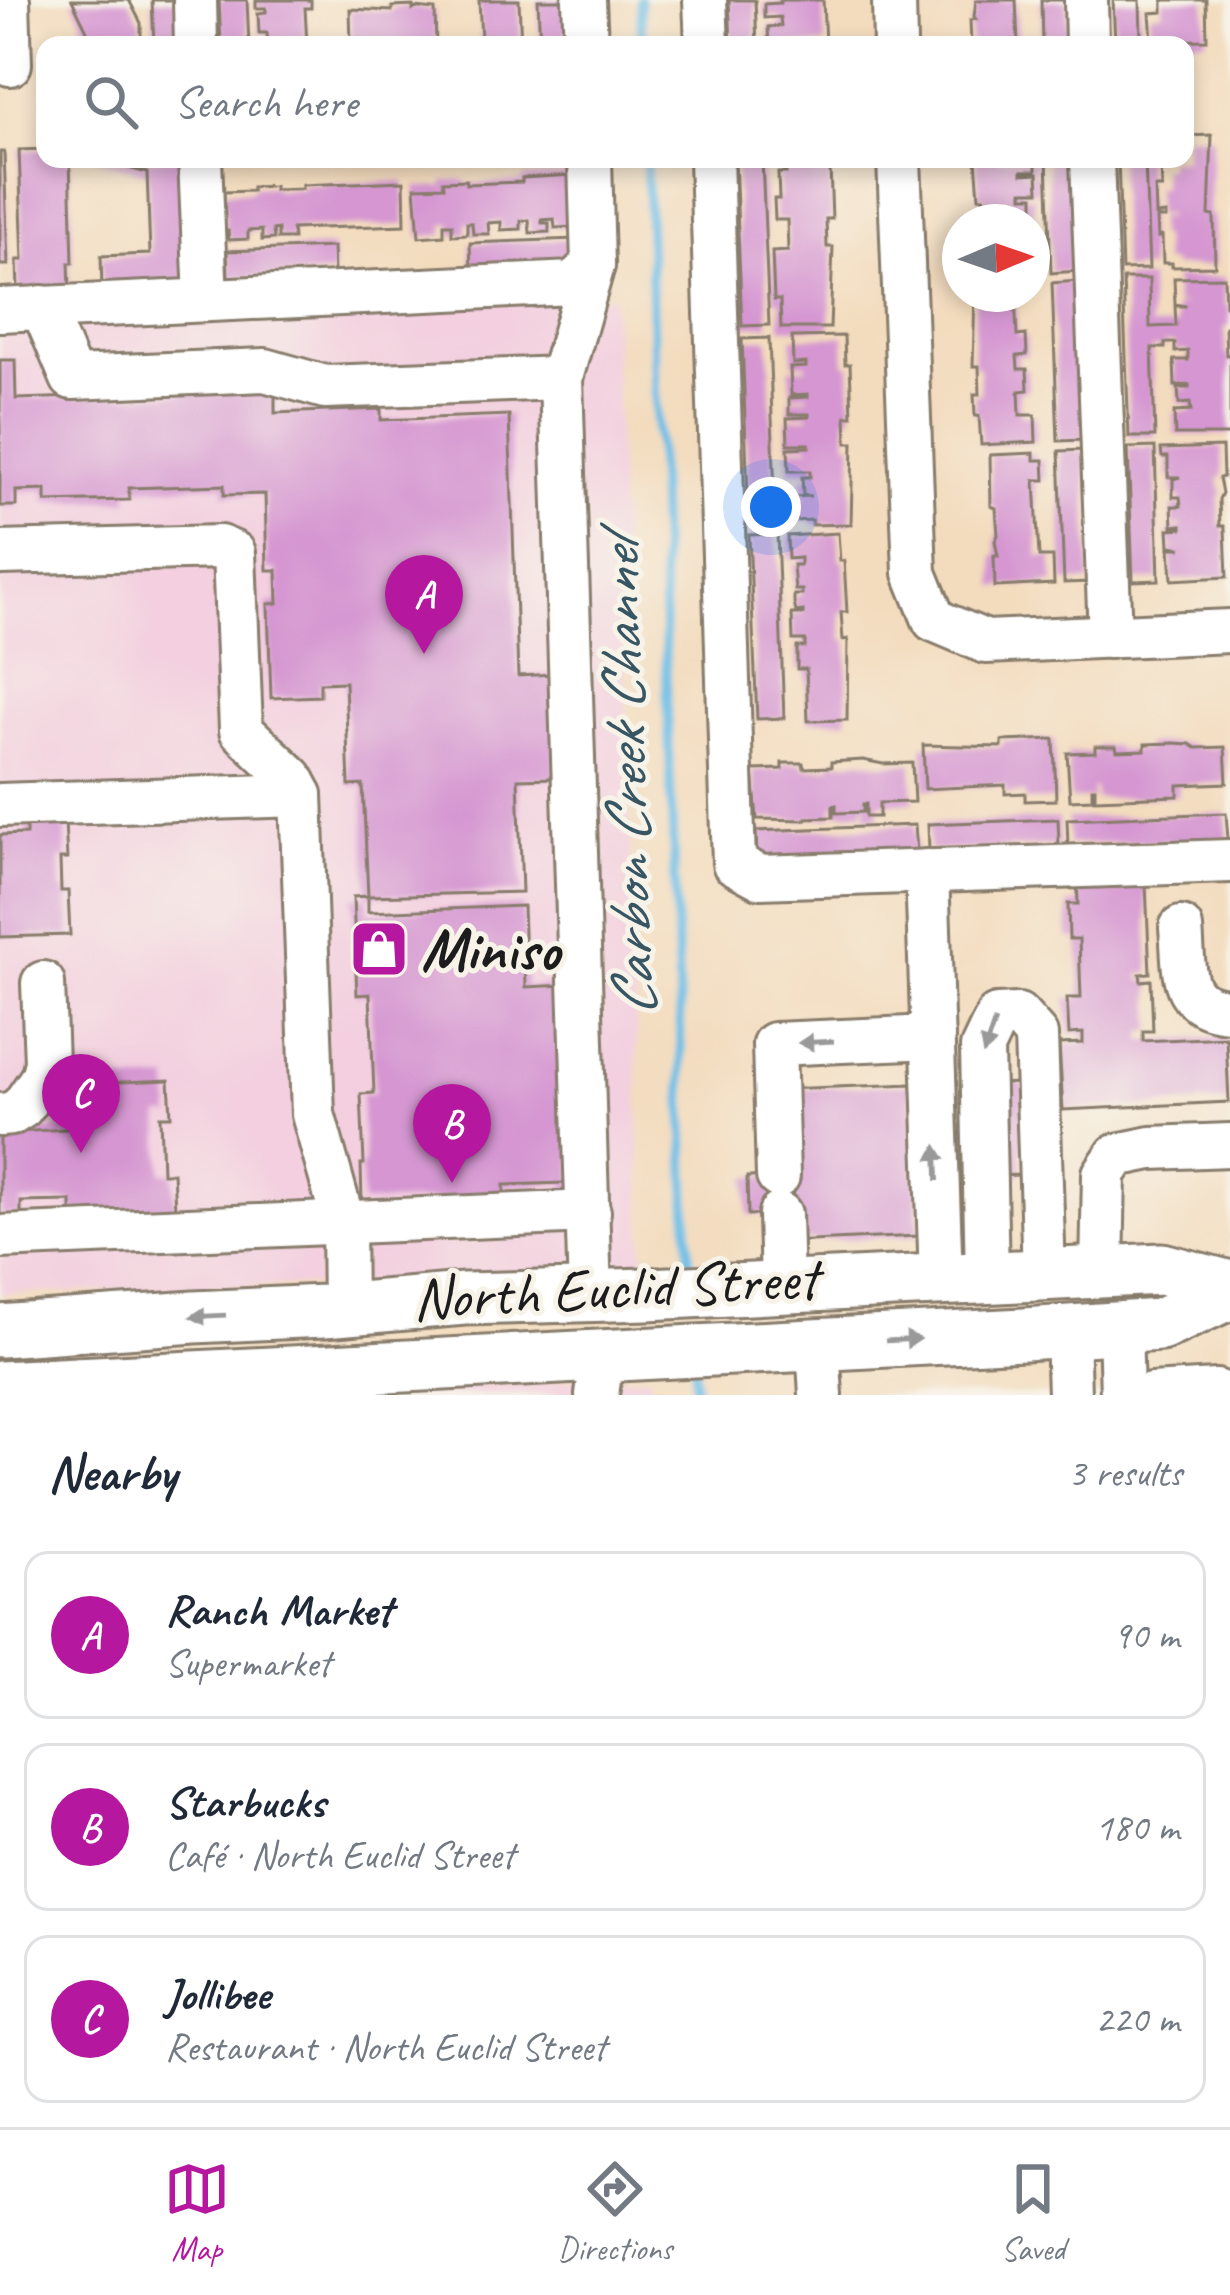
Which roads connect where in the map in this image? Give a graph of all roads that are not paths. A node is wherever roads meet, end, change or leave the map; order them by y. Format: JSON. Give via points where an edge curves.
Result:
{"nodes":[{"id":1,"x":8,"y":0,"type":"edge"},
{"id":2,"x":195,"y":0,"type":"edge"},
{"id":3,"x":584,"y":0,"type":"edge"},
{"id":4,"x":705,"y":0,"type":"edge"},
{"id":5,"x":894,"y":0,"type":"edge"},
{"id":6,"x":1086,"y":0,"type":"edge"},
{"id":7,"x":196,"y":36,"type":"edge"},
{"id":8,"x":586,"y":36,"type":"edge"},
{"id":9,"x":707,"y":36,"type":"edge"},
{"id":10,"x":895,"y":36,"type":"edge"},
{"id":11,"x":1087,"y":36,"type":"edge"},
{"id":12,"x":10,"y":64,"type":"dead end"},
{"id":13,"x":200,"y":168,"type":"edge"},
{"id":14,"x":590,"y":168,"type":"edge"},
{"id":15,"x":711,"y":168,"type":"edge"},
{"id":16,"x":899,"y":168,"type":"edge"},
{"id":17,"x":1092,"y":168,"type":"edge"},
{"id":18,"x":593,"y":265,"type":"junction"},
{"id":19,"x":206,"y":300,"type":"junction"},
{"id":20,"x":21,"y":309,"type":"edge"},
{"id":21,"x":561,"y":378,"type":"junction"},
{"id":22,"x":0,"y":553,"type":"edge"},
{"id":23,"x":1230,"y":631,"type":"edge"},
{"id":24,"x":1110,"y":637,"type":"junction"},
{"id":25,"x":301,"y":795,"type":"junction"},
{"id":26,"x":0,"y":805,"type":"edge"},
{"id":27,"x":1230,"y":861,"type":"edge"},
{"id":28,"x":928,"y":871,"type":"junction"},
{"id":29,"x":1181,"y":928,"type":"dead end"},
{"id":30,"x":43,"y":983,"type":"dead end"},
{"id":31,"x":1230,"y":1010,"type":"edge"},
{"id":32,"x":933,"y":1037,"type":"junction"},
{"id":33,"x":0,"y":1115,"type":"edge"},
{"id":34,"x":1230,"y":1145,"type":"edge"},
{"id":35,"x":589,"y":1212,"type":"junction"},
{"id":36,"x":344,"y":1221,"type":"junction"},
{"id":37,"x":0,"y":1237,"type":"edge"},
{"id":38,"x":1102,"y":1272,"type":"junction"},
{"id":39,"x":1044,"y":1274,"type":"junction"},
{"id":40,"x":964,"y":1278,"type":"junction"},
{"id":41,"x":1230,"y":1290,"type":"edge"},
{"id":42,"x":590,"y":1295,"type":"junction"},
{"id":43,"x":344,"y":1310,"type":"junction"},
{"id":44,"x":753,"y":1310,"type":"junction"},
{"id":45,"x":651,"y":1323,"type":"junction"},
{"id":46,"x":1120,"y":1327,"type":"junction"},
{"id":47,"x":0,"y":1331,"type":"edge"},
{"id":48,"x":1067,"y":1331,"type":"junction"},
{"id":49,"x":395,"y":1365,"type":"junction"},
{"id":50,"x":600,"y":1375,"type":"edge"},
{"id":51,"x":820,"y":1382,"type":"edge"},
{"id":52,"x":195,"y":1386,"type":"edge"},
{"id":53,"x":0,"y":1387,"type":"edge"},
{"id":54,"x":1208,"y":1394,"type":"edge"},
{"id":55,"x":1069,"y":1395,"type":"edge"},
{"id":56,"x":1122,"y":1395,"type":"edge"},
{"id":57,"x":1151,"y":1395,"type":"edge"}],
"edges":[{"from":1,"to":12,"type":"street"},
{"from":2,"to":7,"type":"street"},
{"from":3,"to":8,"type":"street"},
{"from":4,"to":9,"type":"street"},
{"from":5,"to":10,"type":"street"},
{"from":6,"to":11,"type":"street"},
{"from":13,"to":19,"type":"street"},
{"from":14,"to":18,"type":"street"},
{"from":15,"to":28,"type":"street","via":[[734,863],[760,877]]},
{"from":16,"to":24,"type":"street","via":[[915,573],[934,620],[986,642]]},
{"from":17,"to":24,"type":"street"},
{"from":18,"to":19,"type":"street","via":[[573,283]]},
{"from":18,"to":21,"type":"street"},
{"from":19,"to":20,"type":"street"},
{"from":20,"to":21,"type":"street","via":[[72,378],[265,370],[325,387]]},
{"from":21,"to":35,"type":"street"},
{"from":22,"to":25,"type":"street","via":[[234,553],[241,730]]},
{"from":23,"to":24,"type":"street"},
{"from":25,"to":26,"type":"street"},
{"from":25,"to":36,"type":"street","via":[[313,1114]]},
{"from":27,"to":28,"type":"street"},
{"from":28,"to":32,"type":"street"},
{"from":29,"to":31,"type":"street","via":[[1187,989],[1212,1009]]},
{"from":30,"to":33,"type":"street","via":[[42,1078],[22,1107]]},
{"from":40,"to":32,"type":"street","one_way":true},
{"from":32,"to":44,"type":"street","one_way":true,"via":[[774,1044],[779,1195]]},
{"from":34,"to":38,"type":"street","via":[[1117,1155],[1104,1174]]},
{"from":35,"to":36,"type":"street"},
{"from":35,"to":42,"type":"street"},
{"from":36,"to":37,"type":"street"},
{"from":36,"to":43,"type":"street"},
{"from":38,"to":39,"type":"main road","name":"North Euclid Street"},
{"from":38,"to":41,"type":"main road","name":"North Euclid Street","via":[[1162,1269]]},
{"from":39,"to":40,"type":"main road","name":"North Euclid Street"},
{"from":39,"to":40,"type":"street","one_way":true,"via":[[1036,1035],[1018,1015],[997,1016],[982,1048]]},
{"from":40,"to":44,"type":"main road","name":"North Euclid Street","via":[[842,1284]]},
{"from":41,"to":46,"type":"main road","name":"North Euclid Street","via":[[1160,1325]]},
{"from":42,"to":43,"type":"main road","name":"North Euclid Street"},
{"from":42,"to":45,"type":"main road","name":"North Euclid Street"},
{"from":42,"to":49,"type":"main road","via":[[585,1323],[440,1335]]},
{"from":43,"to":47,"type":"main road","name":"North Euclid Street","one_way":true},
{"from":44,"to":45,"type":"main road","name":"North Euclid Street"},
{"from":44,"to":51,"type":"main road","name":"North Euclid Street"},
{"from":45,"to":50,"type":"main road","name":"North Euclid Street"},
{"from":46,"to":48,"type":"main road","name":"North Euclid Street"},
{"from":46,"to":56,"type":"street"},
{"from":51,"to":48,"type":"main road","name":"North Euclid Street","one_way":true},
{"from":48,"to":55,"type":"street"},
{"from":49,"to":50,"type":"main road","name":"North Euclid Street"},
{"from":49,"to":52,"type":"main road","name":"North Euclid Street"},
{"from":52,"to":53,"type":"main road","name":"North Euclid Street"},
{"from":54,"to":57,"type":"street"}]}
